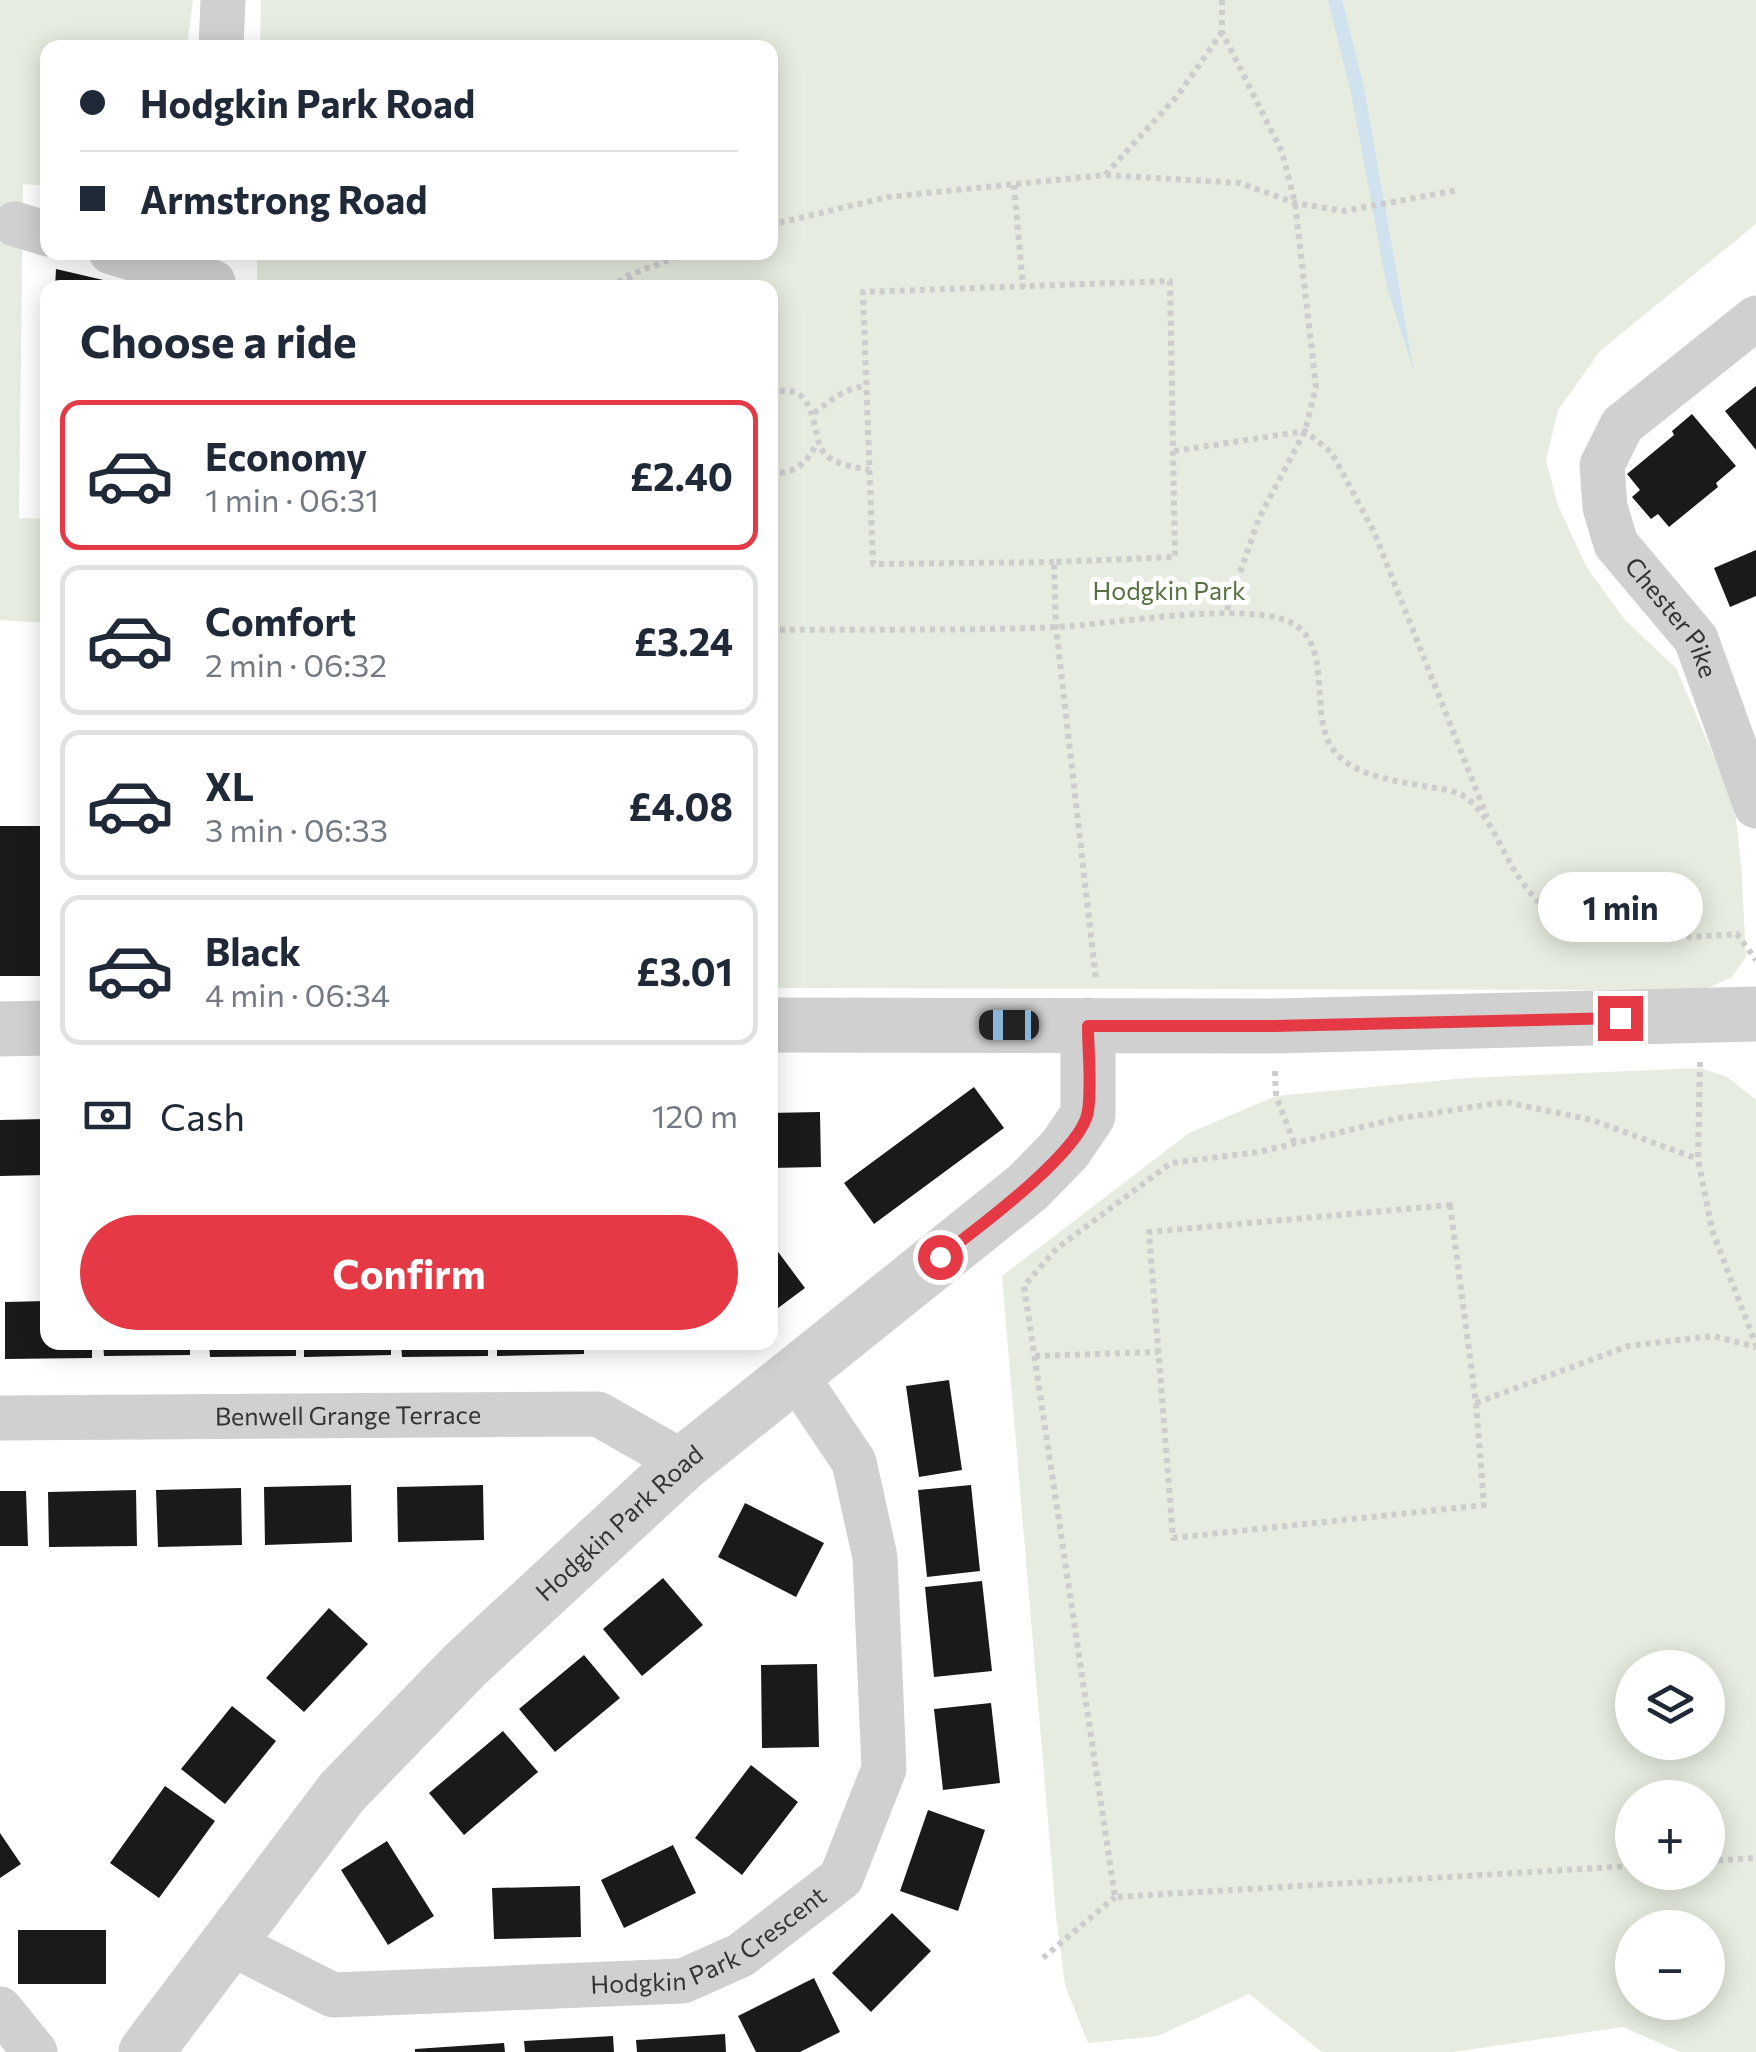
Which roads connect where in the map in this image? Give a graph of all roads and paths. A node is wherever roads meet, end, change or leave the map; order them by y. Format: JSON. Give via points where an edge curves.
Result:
{"nodes":[{"id":1,"x":223,"y":0,"type":"edge"},
{"id":2,"x":1222,"y":0,"type":"edge"},
{"id":3,"x":1222,"y":32,"type":"junction"},
{"id":4,"x":221,"y":40,"type":"edge"},
{"id":5,"x":1105,"y":175,"type":"junction"},
{"id":6,"x":1014,"y":186,"type":"junction"},
{"id":7,"x":1458,"y":190,"type":"dead end"},
{"id":8,"x":1295,"y":203,"type":"junction"},
{"id":9,"x":778,"y":223,"type":"edge"},
{"id":10,"x":148,"y":260,"type":"edge"},
{"id":11,"x":669,"y":260,"type":"edge"},
{"id":12,"x":213,"y":274,"type":"edge"},
{"id":13,"x":628,"y":276,"type":"junction"},
{"id":14,"x":622,"y":280,"type":"edge"},
{"id":15,"x":632,"y":280,"type":"edge"},
{"id":16,"x":1023,"y":287,"type":"junction"},
{"id":17,"x":1756,"y":318,"type":"edge"},
{"id":18,"x":866,"y":386,"type":"junction"},
{"id":19,"x":778,"y":392,"type":"edge"},
{"id":20,"x":814,"y":413,"type":"junction"},
{"id":21,"x":1305,"y":431,"type":"junction"},
{"id":22,"x":818,"y":442,"type":"junction"},
{"id":23,"x":1174,"y":450,"type":"junction"},
{"id":24,"x":870,"y":470,"type":"junction"},
{"id":25,"x":778,"y":472,"type":"edge"},
{"id":26,"x":1054,"y":562,"type":"junction"},
{"id":27,"x":1226,"y":613,"type":"junction"},
{"id":28,"x":1056,"y":626,"type":"junction"},
{"id":29,"x":778,"y":630,"type":"edge"},
{"id":30,"x":1756,"y":806,"type":"edge"},
{"id":31,"x":1491,"y":829,"type":"junction"},
{"id":32,"x":1756,"y":960,"type":"edge"},
{"id":33,"x":1756,"y":1014,"type":"edge"},
{"id":34,"x":778,"y":1025,"type":"edge"},
{"id":35,"x":1088,"y":1026,"type":"junction"},
{"id":36,"x":1274,"y":1026,"type":"junction"},
{"id":37,"x":40,"y":1028,"type":"edge"},
{"id":38,"x":0,"y":1029,"type":"edge"},
{"id":39,"x":1700,"y":1057,"type":"dead end"},
{"id":40,"x":1294,"y":1142,"type":"junction"},
{"id":41,"x":1698,"y":1159,"type":"junction"},
{"id":42,"x":1756,"y":1346,"type":"edge"},
{"id":43,"x":1158,"y":1352,"type":"junction"},
{"id":44,"x":1035,"y":1356,"type":"junction"},
{"id":45,"x":795,"y":1374,"type":"junction"},
{"id":46,"x":1476,"y":1402,"type":"junction"},
{"id":47,"x":0,"y":1418,"type":"edge"},
{"id":48,"x":684,"y":1462,"type":"junction"},
{"id":49,"x":1756,"y":1858,"type":"edge"},
{"id":50,"x":1725,"y":1860,"type":"edge"},
{"id":51,"x":1615,"y":1867,"type":"edge"},
{"id":52,"x":1115,"y":1898,"type":"junction"},
{"id":53,"x":228,"y":1942,"type":"junction"},
{"id":54,"x":1044,"y":1958,"type":"dead end"},
{"id":55,"x":0,"y":2010,"type":"edge"},
{"id":56,"x":35,"y":2052,"type":"edge"},
{"id":57,"x":146,"y":2052,"type":"edge"}],
"edges":[{"from":1,"to":4,"type":"street"},
{"from":2,"to":3,"type":"path"},
{"from":3,"to":5,"type":"path","via":[[1178,95]]},
{"from":3,"to":8,"type":"path","via":[[1282,152]]},
{"from":5,"to":6,"type":"path"},
{"from":5,"to":8,"type":"path","via":[[1240,183]]},
{"from":6,"to":9,"type":"path","via":[[888,197]]},
{"from":6,"to":16,"type":"path"},
{"from":7,"to":8,"type":"path","via":[[1344,211]]},
{"from":8,"to":21,"type":"path","via":[[1316,387]]},
{"from":10,"to":12,"type":"street"},
{"from":11,"to":13,"type":"path"},
{"from":13,"to":14,"type":"path"},
{"from":13,"to":15,"type":"path"},
{"from":16,"to":18,"type":"path","via":[[863,292]]},
{"from":16,"to":23,"type":"path","via":[[1170,282]]},
{"from":17,"to":30,"type":"street","name":"Chester Pike","via":[[1622,425],[1602,466],[1616,544],[1696,639]]},
{"from":18,"to":20,"type":"path","via":[[838,394]]},
{"from":18,"to":24,"type":"path"},
{"from":19,"to":20,"type":"path","via":[[792,393]]},
{"from":20,"to":22,"type":"path"},
{"from":21,"to":23,"type":"path"},
{"from":21,"to":27,"type":"path","via":[[1260,518]]},
{"from":21,"to":31,"type":"path","via":[[1332,453],[1374,532]]},
{"from":22,"to":24,"type":"path","via":[[836,461]]},
{"from":22,"to":25,"type":"path","via":[[804,464]]},
{"from":23,"to":26,"type":"path","via":[[1176,557]]},
{"from":24,"to":26,"type":"path","via":[[873,564]]},
{"from":26,"to":28,"type":"path"},
{"from":27,"to":28,"type":"path"},
{"from":27,"to":31,"type":"path","via":[[1291,622],[1308,638],[1322,723],[1331,748],[1353,768],[1458,792],[1478,806]]},
{"from":28,"to":29,"type":"path"},
{"from":28,"to":35,"type":"path","via":[[1097,990]]},
{"from":31,"to":32,"type":"path","via":[[1544,908],[1570,924],[1640,934],[1737,934]]},
{"from":33,"to":36,"type":"street"},
{"from":34,"to":35,"type":"street"},
{"from":35,"to":36,"type":"street"},
{"from":35,"to":45,"type":"street","name":"Hodgkin Park Road","via":[[1088,1115],[1066,1149],[1028,1188]]},
{"from":36,"to":40,"type":"path","via":[[1276,1096]]},
{"from":37,"to":38,"type":"street"},
{"from":39,"to":41,"type":"path"},
{"from":40,"to":41,"type":"path","via":[[1504,1102],[1592,1120]]},
{"from":40,"to":44,"type":"path","via":[[1170,1163],[1056,1249],[1024,1286]]},
{"from":41,"to":42,"type":"path","via":[[1712,1230]]},
{"from":42,"to":46,"type":"path","via":[[1713,1336],[1628,1346]]},
{"from":43,"to":44,"type":"path"},
{"from":43,"to":46,"type":"path","via":[[1173,1538],[1484,1505]]},
{"from":43,"to":46,"type":"path","via":[[1149,1232],[1450,1206]]},
{"from":44,"to":52,"type":"path"},
{"from":45,"to":48,"type":"street","name":"Hodgkin Park Road"},
{"from":45,"to":53,"type":"street","name":"Hodgkin Park Crescent","via":[[854,1462],[875,1557],[884,1769],[841,1878],[741,1955],[683,1981],[333,1996]]},
{"from":47,"to":48,"type":"street","name":"Benwell Grange Terrace","via":[[598,1414]]},
{"from":48,"to":53,"type":"street","name":"Hodgkin Park Road","via":[[465,1665],[342,1792]]},
{"from":49,"to":50,"type":"path"},
{"from":51,"to":52,"type":"path"},
{"from":52,"to":54,"type":"path"},
{"from":53,"to":57,"type":"street","name":"Hodgkin Park Road"},
{"from":55,"to":56,"type":"street"}]}
